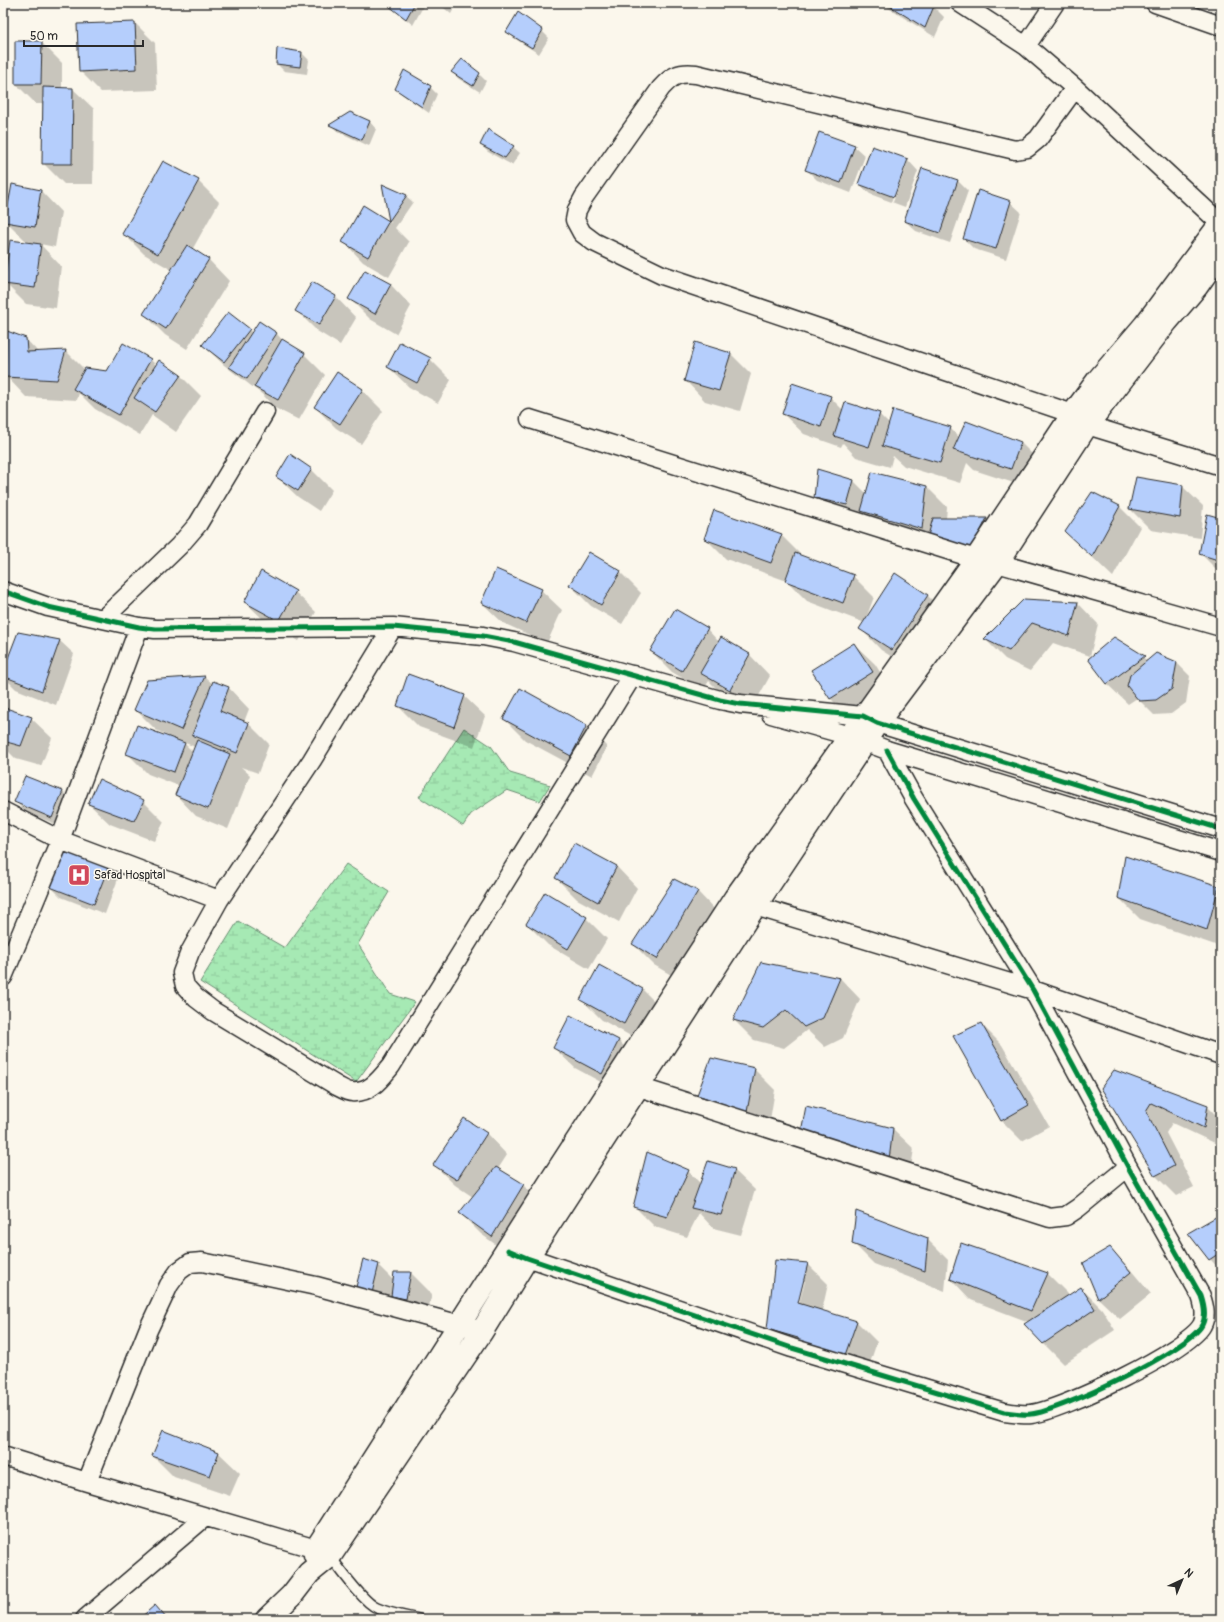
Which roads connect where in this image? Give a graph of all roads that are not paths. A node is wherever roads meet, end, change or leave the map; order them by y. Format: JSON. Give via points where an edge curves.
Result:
{"nodes":[{"id":1,"x":960,"y":3,"type":"edge"},
{"id":2,"x":1055,"y":3,"type":"edge"},
{"id":3,"x":1155,"y":3,"type":"edge"},
{"id":4,"x":1221,"y":26,"type":"edge"},
{"id":5,"x":1026,"y":46,"type":"junction"},
{"id":6,"x":1075,"y":88,"type":"junction"},
{"id":7,"x":1221,"y":224,"type":"edge"},
{"id":8,"x":1221,"y":252,"type":"edge"},
{"id":9,"x":265,"y":412,"type":"dead end"},
{"id":10,"x":530,"y":419,"type":"dead end"},
{"id":11,"x":1080,"y":419,"type":"junction"},
{"id":12,"x":1221,"y":466,"type":"edge"},
{"id":13,"x":976,"y":559,"type":"junction"},
{"id":14,"x":997,"y":563,"type":"junction"},
{"id":15,"x":5,"y":597,"type":"edge"},
{"id":16,"x":103,"y":619,"type":"junction"},
{"id":17,"x":139,"y":627,"type":"junction"},
{"id":18,"x":1221,"y":627,"type":"edge"},
{"id":19,"x":393,"y":628,"type":"junction"},
{"id":20,"x":633,"y":675,"type":"junction"},
{"id":21,"x":740,"y":704,"type":"junction"},
{"id":22,"x":870,"y":720,"type":"junction"},
{"id":23,"x":857,"y":739,"type":"junction"},
{"id":24,"x":887,"y":750,"type":"junction"},
{"id":25,"x":3,"y":811,"type":"edge"},
{"id":26,"x":1221,"y":830,"type":"edge"},
{"id":27,"x":60,"y":840,"type":"junction"},
{"id":28,"x":1221,"y":852,"type":"edge"},
{"id":29,"x":735,"y":898,"type":"junction"},
{"id":30,"x":219,"y":900,"type":"junction"},
{"id":31,"x":755,"y":906,"type":"junction"},
{"id":32,"x":3,"y":977,"type":"edge"},
{"id":33,"x":1033,"y":990,"type":"junction"},
{"id":34,"x":1221,"y":1055,"type":"edge"},
{"id":35,"x":639,"y":1087,"type":"junction"},
{"id":36,"x":1128,"y":1167,"type":"junction"},
{"id":37,"x":517,"y":1254,"type":"junction"},
{"id":38,"x":460,"y":1324,"type":"junction"},
{"id":39,"x":482,"y":1331,"type":"junction"},
{"id":40,"x":3,"y":1456,"type":"edge"},
{"id":41,"x":87,"y":1482,"type":"junction"},
{"id":42,"x":205,"y":1517,"type":"junction"},
{"id":43,"x":323,"y":1553,"type":"junction"},
{"id":44,"x":85,"y":1619,"type":"edge"},
{"id":45,"x":267,"y":1619,"type":"edge"},
{"id":46,"x":419,"y":1619,"type":"edge"}],
"edges":[{"from":1,"to":5,"type":"street"},
{"from":2,"to":5,"type":"street"},
{"from":3,"to":4,"type":"street"},
{"from":5,"to":6,"type":"street"},
{"from":6,"to":7,"type":"street"},
{"from":6,"to":11,"type":"street","via":[[1038,139],[1027,148],[1015,150],[684,72],[671,78],[660,88],[584,197],[577,210],[576,220],[582,233],[594,242],[662,275]]},
{"from":7,"to":11,"type":"main road","via":[[1145,325],[1098,380]]},
{"from":8,"to":11,"type":"main road","via":[[1197,286],[1153,339]]},
{"from":9,"to":16,"type":"street","via":[[198,524],[179,546]]},
{"from":10,"to":13,"type":"street"},
{"from":11,"to":12,"type":"street"},
{"from":11,"to":13,"type":"main road"},
{"from":11,"to":14,"type":"main road"},
{"from":13,"to":22,"type":"main road"},
{"from":14,"to":18,"type":"street"},
{"from":14,"to":22,"type":"main road"},
{"from":15,"to":16,"type":"street"},
{"from":16,"to":17,"type":"street"},
{"from":17,"to":19,"type":"street"},
{"from":17,"to":27,"type":"street"},
{"from":19,"to":20,"type":"street","via":[[483,636],[514,642]]},
{"from":19,"to":30,"type":"street","via":[[312,760]]},
{"from":20,"to":21,"type":"street"},
{"from":20,"to":30,"type":"street","via":[[391,1066],[366,1091],[352,1092],[337,1086],[214,1011],[185,986],[182,973],[190,952]]},
{"from":21,"to":22,"type":"street"},
{"from":21,"to":23,"type":"street"},
{"from":22,"to":23,"type":"main road"},
{"from":22,"to":26,"type":"street"},
{"from":23,"to":24,"type":"street"},
{"from":23,"to":29,"type":"main road"},
{"from":23,"to":31,"type":"main road"},
{"from":24,"to":28,"type":"street"},
{"from":24,"to":33,"type":"street"},
{"from":25,"to":27,"type":"street"},
{"from":27,"to":30,"type":"street"},
{"from":27,"to":32,"type":"street"},
{"from":29,"to":31,"type":"street"},
{"from":29,"to":37,"type":"main road","via":[[554,1176]]},
{"from":31,"to":33,"type":"street"},
{"from":31,"to":35,"type":"main road"},
{"from":33,"to":34,"type":"street"},
{"from":33,"to":36,"type":"street"},
{"from":35,"to":36,"type":"street","via":[[1050,1218],[1066,1216]]},
{"from":35,"to":37,"type":"main road"},
{"from":36,"to":37,"type":"street","via":[[1201,1296],[1205,1310],[1203,1325],[1189,1338],[1129,1375],[1056,1408],[1031,1414],[1004,1412],[792,1348]]},
{"from":37,"to":38,"type":"main road"},
{"from":37,"to":39,"type":"main road"},
{"from":38,"to":39,"type":"street"},
{"from":38,"to":41,"type":"street","via":[[316,1286],[202,1262],[190,1263],[179,1271],[160,1304]]},
{"from":38,"to":43,"type":"main road"},
{"from":39,"to":43,"type":"main road"},
{"from":40,"to":41,"type":"street"},
{"from":41,"to":42,"type":"street"},
{"from":42,"to":43,"type":"street"},
{"from":42,"to":44,"type":"street"},
{"from":43,"to":45,"type":"main road","via":[[292,1595]]},
{"from":43,"to":46,"type":"lane","via":[[376,1608]]}]}
